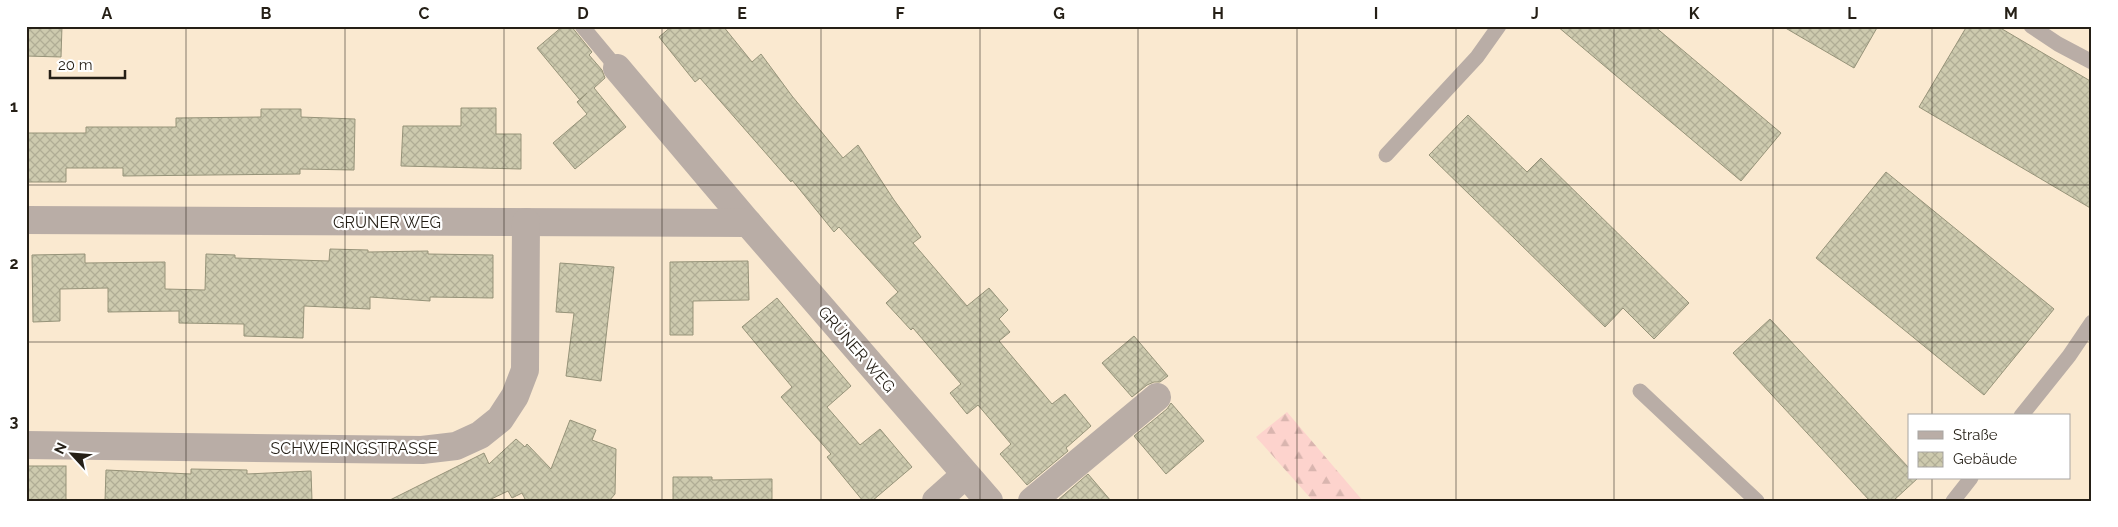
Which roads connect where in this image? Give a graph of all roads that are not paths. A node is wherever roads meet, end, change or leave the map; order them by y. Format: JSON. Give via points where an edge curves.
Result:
{"nodes":[{"id":1,"x":582,"y":26,"type":"edge"},
{"id":2,"x":1499,"y":26,"type":"edge"},
{"id":3,"x":2031,"y":26,"type":"edge"},
{"id":4,"x":2092,"y":62,"type":"edge"},
{"id":5,"x":617,"y":68,"type":"joint"},
{"id":6,"x":1386,"y":155,"type":"dead end"},
{"id":7,"x":26,"y":220,"type":"edge"},
{"id":8,"x":526,"y":222,"type":"junction"},
{"id":9,"x":748,"y":222,"type":"junction"},
{"id":10,"x":2092,"y":322,"type":"edge"},
{"id":11,"x":1640,"y":391,"type":"dead end"},
{"id":12,"x":1157,"y":397,"type":"dead end"},
{"id":13,"x":2023,"y":414,"type":"edge"},
{"id":14,"x":26,"y":445,"type":"edge"},
{"id":15,"x":966,"y":475,"type":"junction"},
{"id":16,"x":1969,"y":480,"type":"edge"},
{"id":17,"x":936,"y":501,"type":"edge"},
{"id":18,"x":989,"y":501,"type":"edge"},
{"id":19,"x":1032,"y":501,"type":"edge"},
{"id":20,"x":1757,"y":501,"type":"edge"},
{"id":21,"x":1953,"y":501,"type":"edge"}],
"edges":[{"from":1,"to":5,"type":"lane","name":"GRÜNER WEG"},
{"from":2,"to":6,"type":"lane","via":[[1477,57]]},
{"from":3,"to":4,"type":"lane"},
{"from":5,"to":9,"type":"street","name":"GRÜNER WEG"},
{"from":7,"to":8,"type":"street","name":"GRÜNER WEG"},
{"from":8,"to":9,"type":"street","name":"GRÜNER WEG"},
{"from":8,"to":14,"type":"street","name":"SCHWERINGSTRASSE","via":[[525,370],[515,396],[500,419],[456,446],[422,450]]},
{"from":9,"to":15,"type":"street","name":"GRÜNER WEG"},
{"from":10,"to":13,"type":"lane"},
{"from":11,"to":20,"type":"lane"},
{"from":12,"to":19,"type":"street"},
{"from":15,"to":17,"type":"street"},
{"from":15,"to":18,"type":"street","name":"GRÜNER WEG"},
{"from":16,"to":21,"type":"lane"}]}
